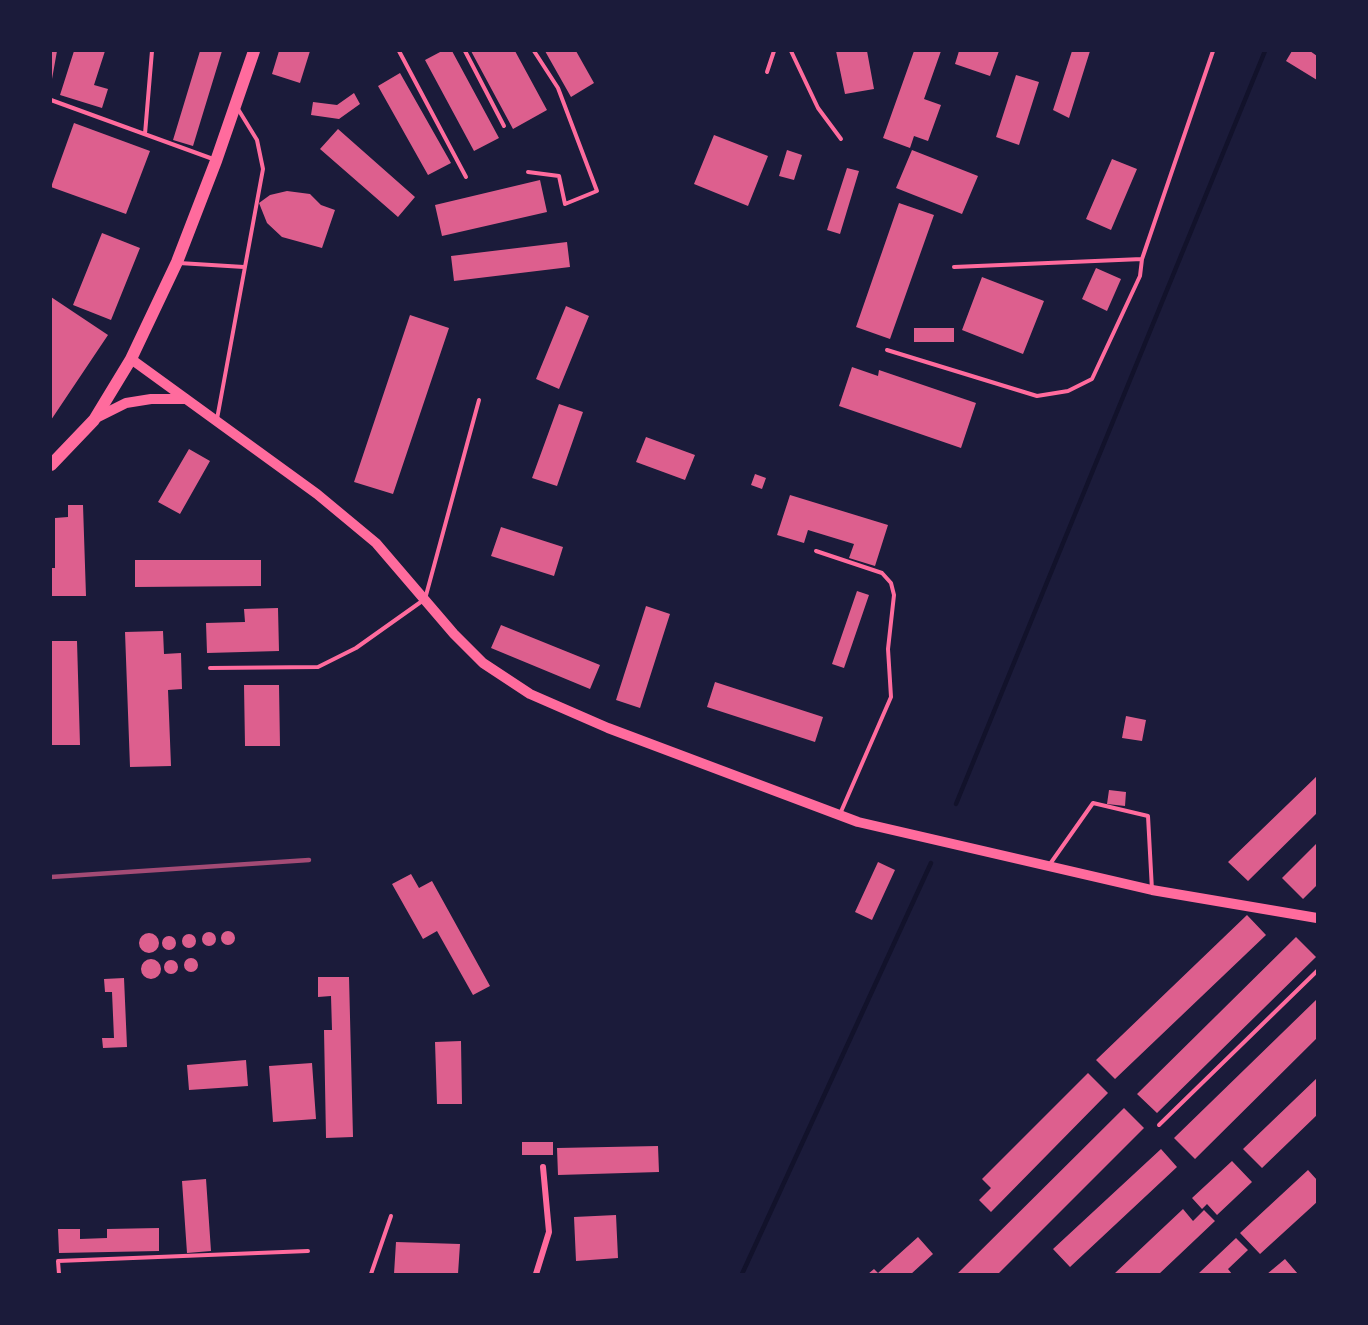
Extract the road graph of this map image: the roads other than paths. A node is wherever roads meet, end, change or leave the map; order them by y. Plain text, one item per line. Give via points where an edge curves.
1 (152, 51) edge
2 (254, 51) edge
3 (399, 51) edge
4 (465, 51) edge
5 (534, 51) edge
6 (774, 51) edge
7 (791, 51) edge
8 (1213, 51) edge
9 (767, 72) dead end
10 (51, 100) edge
11 (236, 106) junction
12 (504, 126) dead end
13 (145, 134) junction
14 (841, 139) dead end
15 (216, 160) junction
16 (528, 172) dead end
17 (466, 177) dead end
18 (1142, 259) junction
19 (177, 262) junction
20 (244, 267) junction
21 (954, 267) dead end
22 (887, 350) dead end
23 (131, 359) junction
24 (185, 399) junction
25 (479, 400) dead end
26 (94, 420) junction
27 (217, 422) junction
28 (51, 465) edge
29 (816, 551) dead end
30 (425, 599) junction
31 (210, 668) dead end
32 (839, 814) junction
33 (1048, 866) junction
34 (1152, 890) junction
35 (1317, 918) edge
36 (1317, 971) edge
37 (1159, 1125) dead end
38 (543, 1167) dead end
39 (391, 1216) dead end
40 (308, 1251) dead end
41 (59, 1274) edge
42 (371, 1274) edge
43 (536, 1274) edge

1 - 13 lane
2 - 11 main road
3 - 17 lane
4 - 12 lane
5 - 16 lane via 558,88 597,191 565,204 559,176
6 - 9 lane
7 - 14 lane via 818,108
8 - 18 lane
10 - 13 lane
11 - 15 main road
11 - 20 lane via 257,140 262,169
13 - 15 lane
15 - 19 main road
18 - 21 lane
18 - 22 lane via 1140,276 1092,379 1068,391 1037,396
19 - 20 lane
19 - 23 main road
20 - 27 lane
23 - 24 street
23 - 26 main road
24 - 26 street via 126,403
24 - 27 street
25 - 30 lane
26 - 28 main road
27 - 30 street via 317,494 376,543
29 - 32 lane via 882,573 891,583 894,595 888,648 891,697
30 - 31 lane via 356,648 318,668
30 - 32 street via 483,663 530,694 608,728
32 - 33 street via 858,822
33 - 34 street
33 - 34 lane via 1093,803 1115,808 1148,816
34 - 35 street
36 - 37 lane
38 - 43 street via 549,1232
39 - 42 lane
40 - 41 lane via 58,1261

